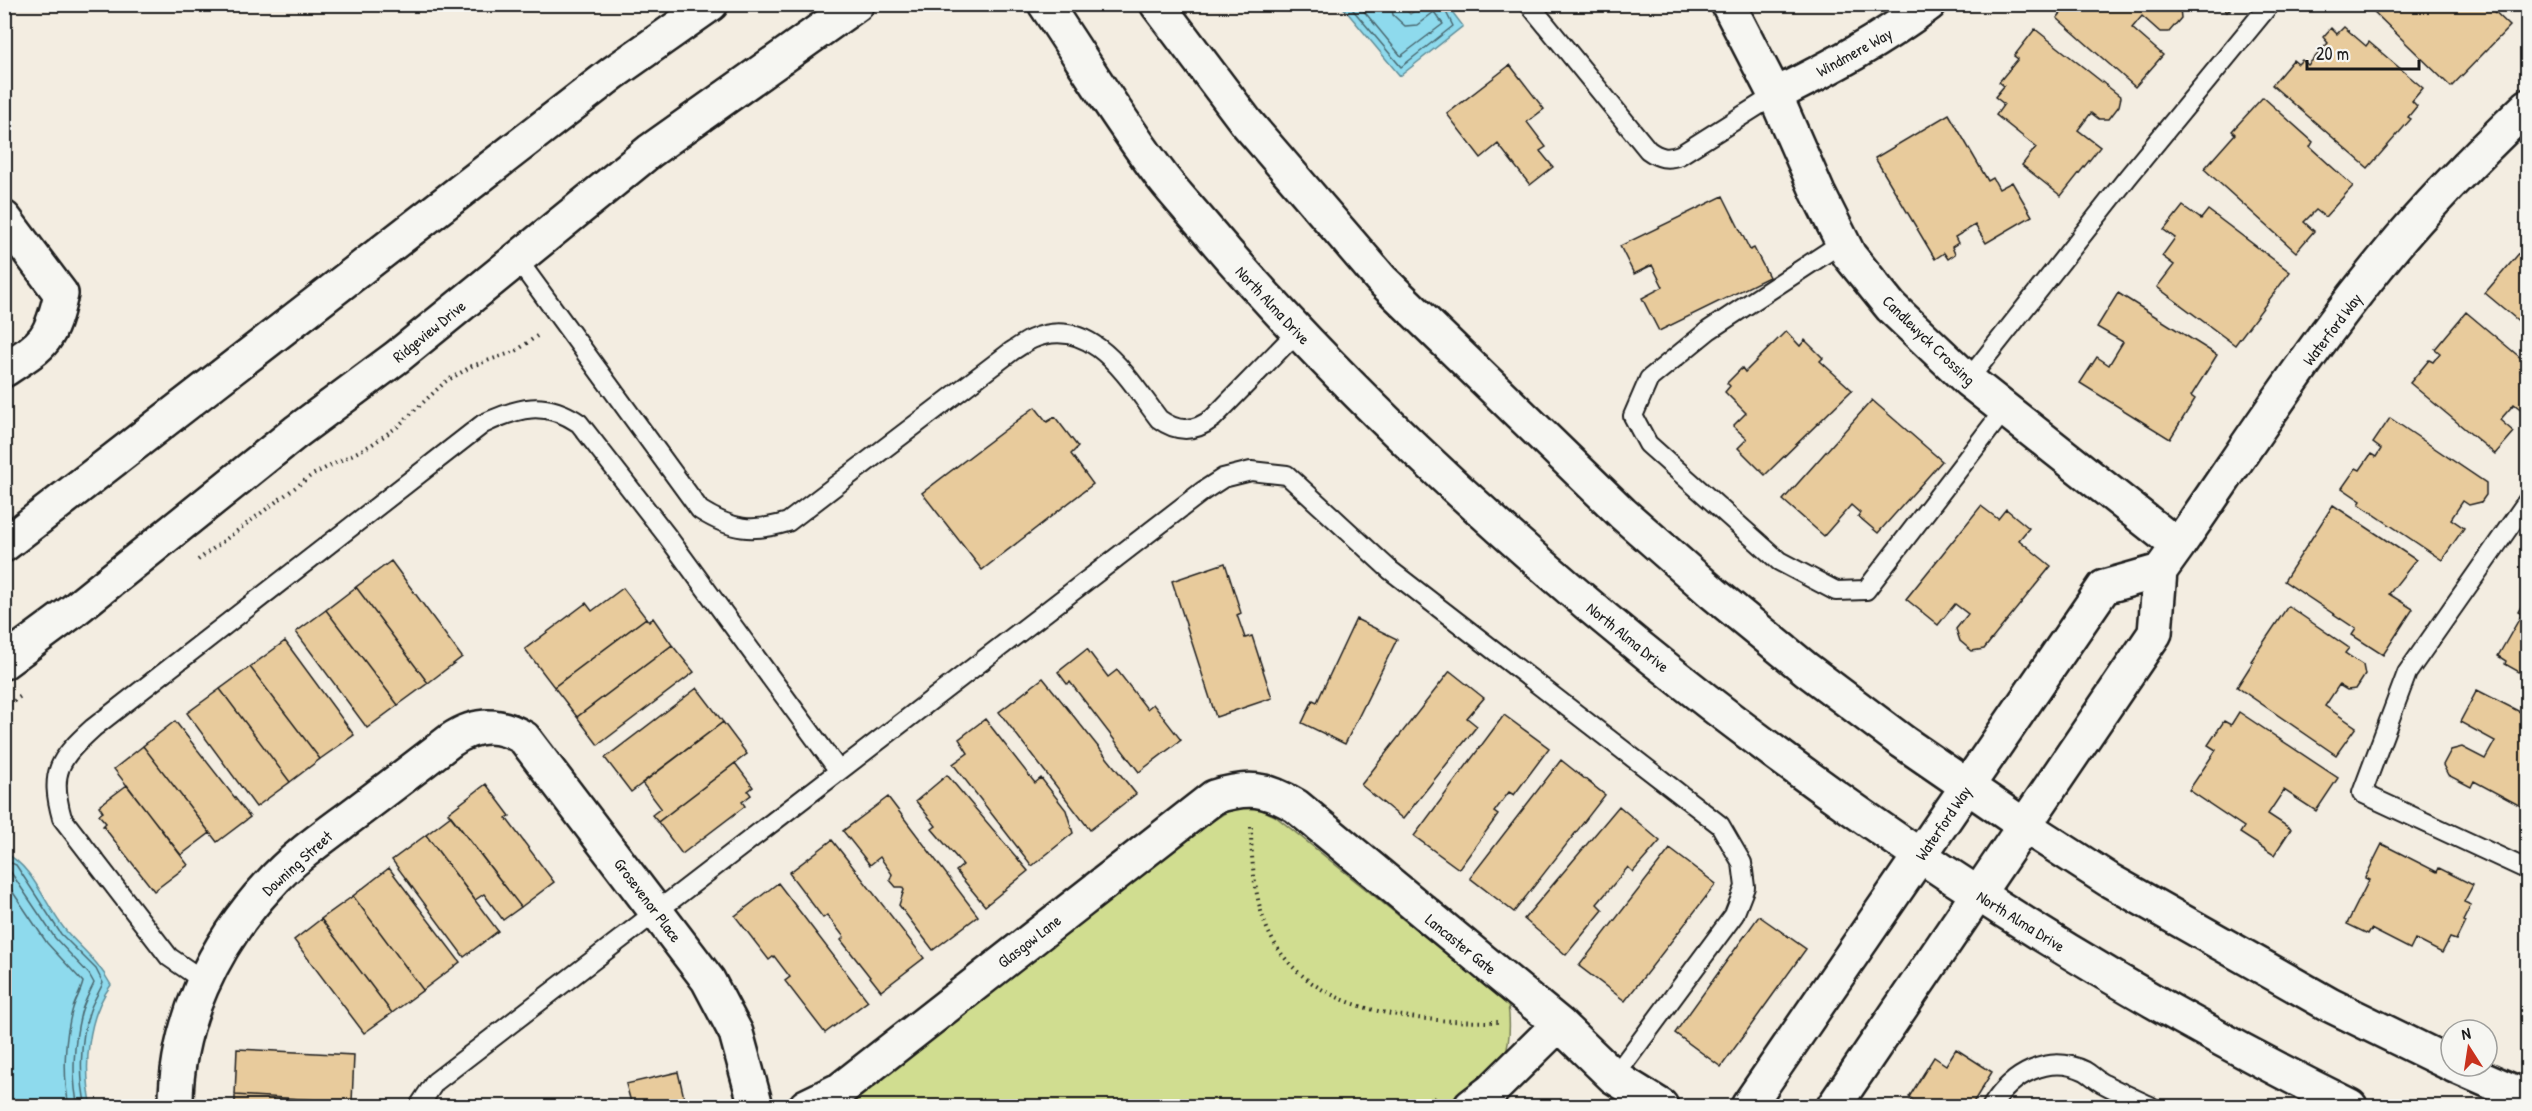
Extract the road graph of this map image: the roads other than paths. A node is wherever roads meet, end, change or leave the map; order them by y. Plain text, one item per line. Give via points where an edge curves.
1 (711, 4) edge
2 (858, 4) edge
3 (1045, 4) edge
4 (1157, 4) edge
5 (1529, 4) edge
6 (1728, 4) edge
7 (1929, 4) edge
8 (2270, 4) edge
9 (1776, 95) junction
10 (2528, 106) edge
11 (4, 218) edge
12 (1843, 242) junction
13 (517, 259) junction
14 (1298, 332) junction
15 (4, 370) edge
16 (1968, 380) junction
17 (2006, 410) junction
18 (2528, 500) edge
19 (4, 546) edge
20 (2169, 558) junction
21 (4, 662) edge
22 (495, 726) joint
23 (839, 771) junction
24 (1968, 787) junction
25 (1254, 804) joint
26 (2025, 826) junction
27 (1921, 855) junction
28 (2528, 870) edge
29 (1979, 894) junction
30 (657, 911) junction
31 (204, 981) junction
32 (1559, 1024) junction
33 (2439, 1058) edge
34 (1614, 1077) junction
35 (2483, 1078) edge
36 (2528, 1098) edge
37 (1458, 1099) edge
38 (176, 1107) edge
39 (419, 1107) edge
40 (756, 1107) edge
41 (806, 1107) edge
42 (1661, 1107) edge
43 (1748, 1107) edge
44 (1834, 1107) edge
45 (1992, 1107) edge
46 (2150, 1107) edge
47 (2350, 1107) edge

1 - 19 main road via 613,73
2 - 13 main road, Ridgeview Drive via 650,151
3 - 14 main road, North Alma Drive via 1162,177
4 - 24 main road via 1246,122 1381,279 1534,430 1622,513 1806,669
5 - 9 lane via 1655,155 1680,155
6 - 9 main road, Candlewyck Crossing
7 - 9 main road, Windmere Way via 1873,43
8 - 16 lane
9 - 12 main road, Candlewyck Crossing
10 - 20 main road, Waterford Way via 2469,162 2387,255 2312,354
11 - 15 main road via 61,294 55,321 42,345
12 - 16 main road, Candlewyck Crossing via 1891,307
12 - 17 lane via 1709,330 1648,379 1633,416 1648,444 1779,561 1836,591 1866,590
13 - 14 lane via 700,510 720,523 742,529 788,522 1033,338 1056,334 1080,337 1102,348 1159,419 1180,430 1204,426
13 - 21 main road, Ridgeview Drive
14 - 27 main road, North Alma Drive via 1459,492 1560,582 1745,730
16 - 17 main road, Candlewyck Crossing
17 - 20 main road, Candlewyck Crossing
18 - 28 lane via 2407,673 2362,793
20 - 24 main road, Waterford Way via 2104,587
20 - 26 main road via 2155,633
22 - 30 main road, Grosevenor Place via 524,738
22 - 31 main road, Downing Street via 464,731 308,849 270,883 240,918
23 - 30 lane
23 - 31 lane via 579,423 560,411 533,408 506,413 483,424 66,753 55,793 62,818 169,957
23 - 34 lane via 1223,478 1251,471 1287,475 1390,570 1720,825 1742,863 1745,887 1734,915
24 - 26 main road
24 - 27 main road, Waterford Way
25 - 32 main road, Lancaster Gate via 1278,795 1296,806
25 - 41 main road, Glasgow Lane via 1235,790 1214,797 841,1089
26 - 29 main road
26 - 33 main road via 2109,879 2330,1005
27 - 29 main road, North Alma Drive
27 - 43 main road, Waterford Way
29 - 44 main road
29 - 47 main road, North Alma Drive via 2175,1013
30 - 39 lane via 435,1082
30 - 40 main road, Grosevenor Place via 708,980 736,1033
31 - 38 main road, Downing Street via 187,1028
32 - 34 main road, Lancaster Gate
32 - 37 main road via 1492,1090
34 - 42 main road, Lancaster Gate
35 - 36 main road
45 - 46 lane via 2011,1081 2028,1071 2046,1065 2066,1065 2085,1071

